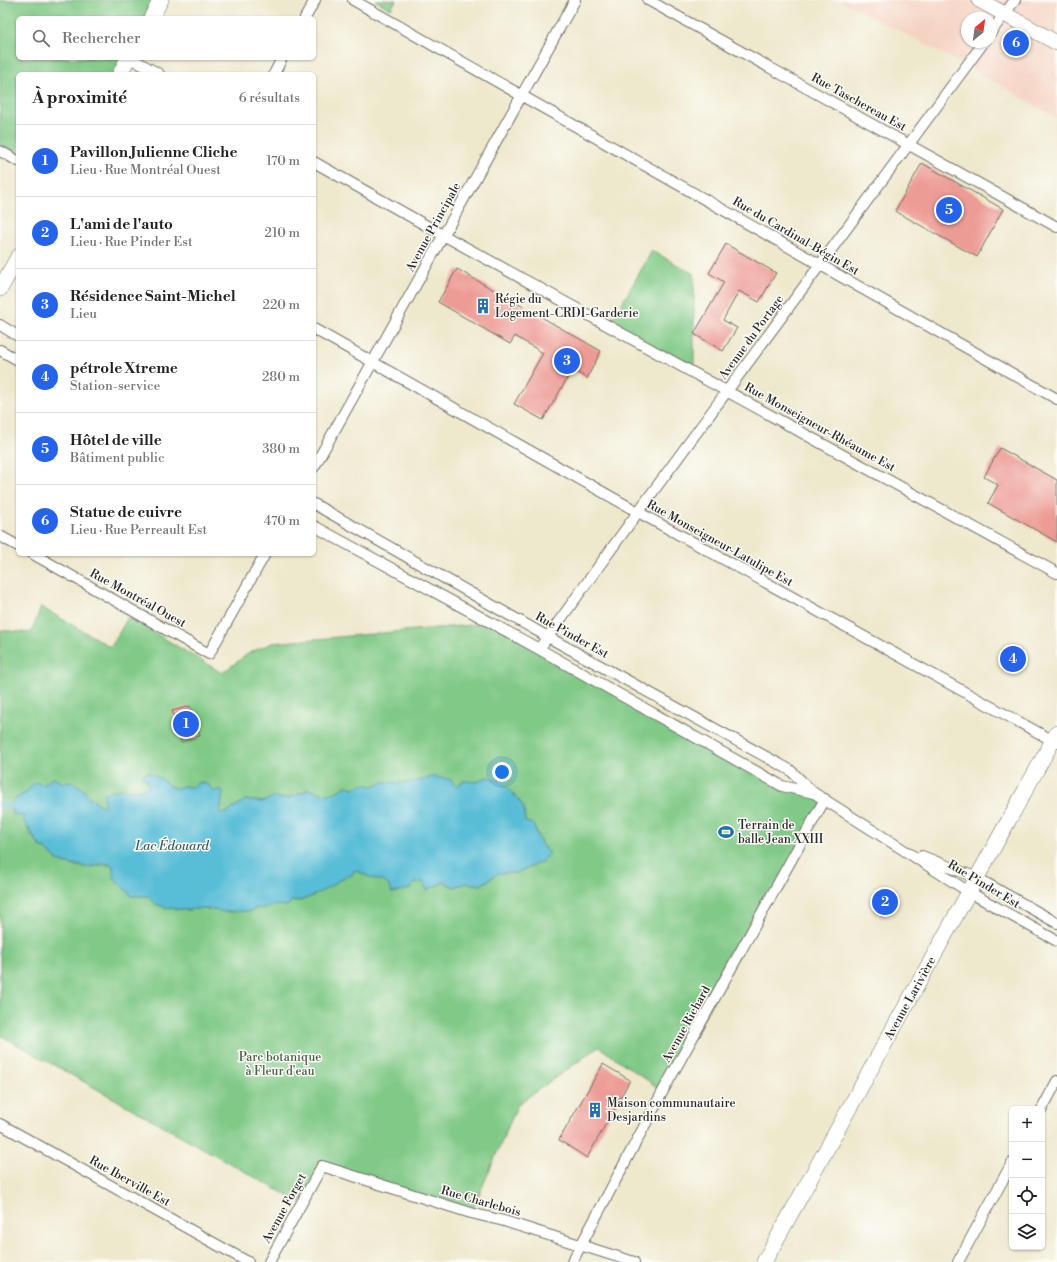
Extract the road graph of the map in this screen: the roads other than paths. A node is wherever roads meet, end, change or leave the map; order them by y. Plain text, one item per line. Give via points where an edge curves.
1 (161, 0) edge
2 (315, 0) edge
3 (353, 0) edge
4 (575, 0) edge
5 (648, 0) edge
6 (979, 0) edge
7 (1015, 0) edge
8 (1004, 14) junction
9 (152, 16) edge
10 (306, 16) edge
11 (997, 24) edge
12 (1057, 43) edge
13 (980, 48) edge
14 (128, 60) edge
15 (133, 60) edge
16 (281, 60) edge
17 (121, 72) edge
18 (154, 72) edge
19 (275, 72) edge
20 (521, 96) junction
21 (909, 145) junction
22 (0, 151) edge
23 (16, 160) edge
24 (316, 163) edge
25 (1057, 227) edge
26 (443, 235) junction
27 (16, 261) edge
28 (820, 265) junction
29 (0, 289) edge
30 (0, 325) edge
31 (316, 330) edge
32 (16, 335) edge
33 (0, 350) edge
34 (16, 359) edge
35 (372, 362) junction
36 (727, 392) junction
37 (1057, 399) edge
38 (316, 463) edge
39 (316, 505) edge
40 (638, 512) junction
41 (316, 527) edge
42 (0, 536) edge
43 (16, 545) edge
44 (37, 556) edge
45 (265, 556) edge
46 (1057, 573) edge
47 (548, 637) junction
48 (539, 649) junction
49 (1056, 739) edge
50 (814, 793) junction
51 (825, 799) junction
52 (899, 846) junction
53 (977, 878) junction
54 (969, 892) junction
55 (1057, 923) edge
56 (1057, 941) edge
57 (1057, 1080) edge
58 (1044, 1106) edge
59 (0, 1124) edge
60 (322, 1166) joint
61 (1009, 1168) edge
62 (582, 1245) junction
63 (248, 1262) edge
64 (269, 1262) edge
65 (572, 1262) edge
66 (634, 1262) edge
67 (764, 1262) edge
68 (958, 1262) edge

1 - 9 main road
2 - 10 street
3 - 20 street, Rue du Cardinal-Bégin Est
4 - 20 street, Avenue Principale
5 - 21 street, Rue Taschereau Est
6 - 8 main road
7 - 8 street
8 - 11 street
8 - 12 main road
13 - 21 street, Avenue du Portage
14 - 17 main road
15 - 18 street
16 - 19 street
20 - 26 street, Avenue Principale
20 - 28 street, Rue du Cardinal-Bégin Est
21 - 25 street, Rue Taschereau Est
21 - 28 street, Avenue du Portage
22 - 23 street
24 - 26 street, Rue Monseigneur-Rhéaume Est
26 - 35 street, Avenue Principale
26 - 36 street, Rue Monseigneur-Rhéaume Est
27 - 29 main road
28 - 36 street, Avenue du Portage
28 - 37 street, Rue du Cardinal-Bégin Est
30 - 32 street
31 - 35 street, Rue Monseigneur-Latulipe Est
33 - 34 street
35 - 38 street, Avenue Principale
35 - 40 street, Rue Monseigneur-Latulipe Est
36 - 40 street, Avenue du Portage
36 - 46 street, Rue Monseigneur-Rhéaume Est
39 - 47 street, Rue Pinder Est
40 - 47 street, Avenue du Portage
40 - 49 street, Rue Monseigneur-Latulipe Est
41 - 48 street, Rue Pinder Est
42 - 43 street
44 - 45 street, Rue Montréal Ouest via 210,654
47 - 48 street, Avenue du Portage
47 - 50 street, Rue Pinder Est via 790,770
48 - 50 street, Rue Pinder Est via 782,786
49 - 53 main road, Avenue Larivière
50 - 51 street, Rue Pinder Est
51 - 52 street, Rue Pinder Est
51 - 62 street, Avenue Richard via 663,1091
52 - 53 street, Rue Pinder Est
52 - 54 street, Rue Pinder Est
53 - 54 main road, Avenue Larivière
53 - 55 street, Rue Pinder Est
54 - 56 street, Rue Pinder Est
54 - 67 main road, Avenue Larivière
57 - 58 street
59 - 63 street, Rue Iberville Est
60 - 62 street, Rue Charlebois
60 - 64 street, Avenue Forget
61 - 68 street
62 - 65 street, Avenue Richard
62 - 66 street, Rue Charlebois

